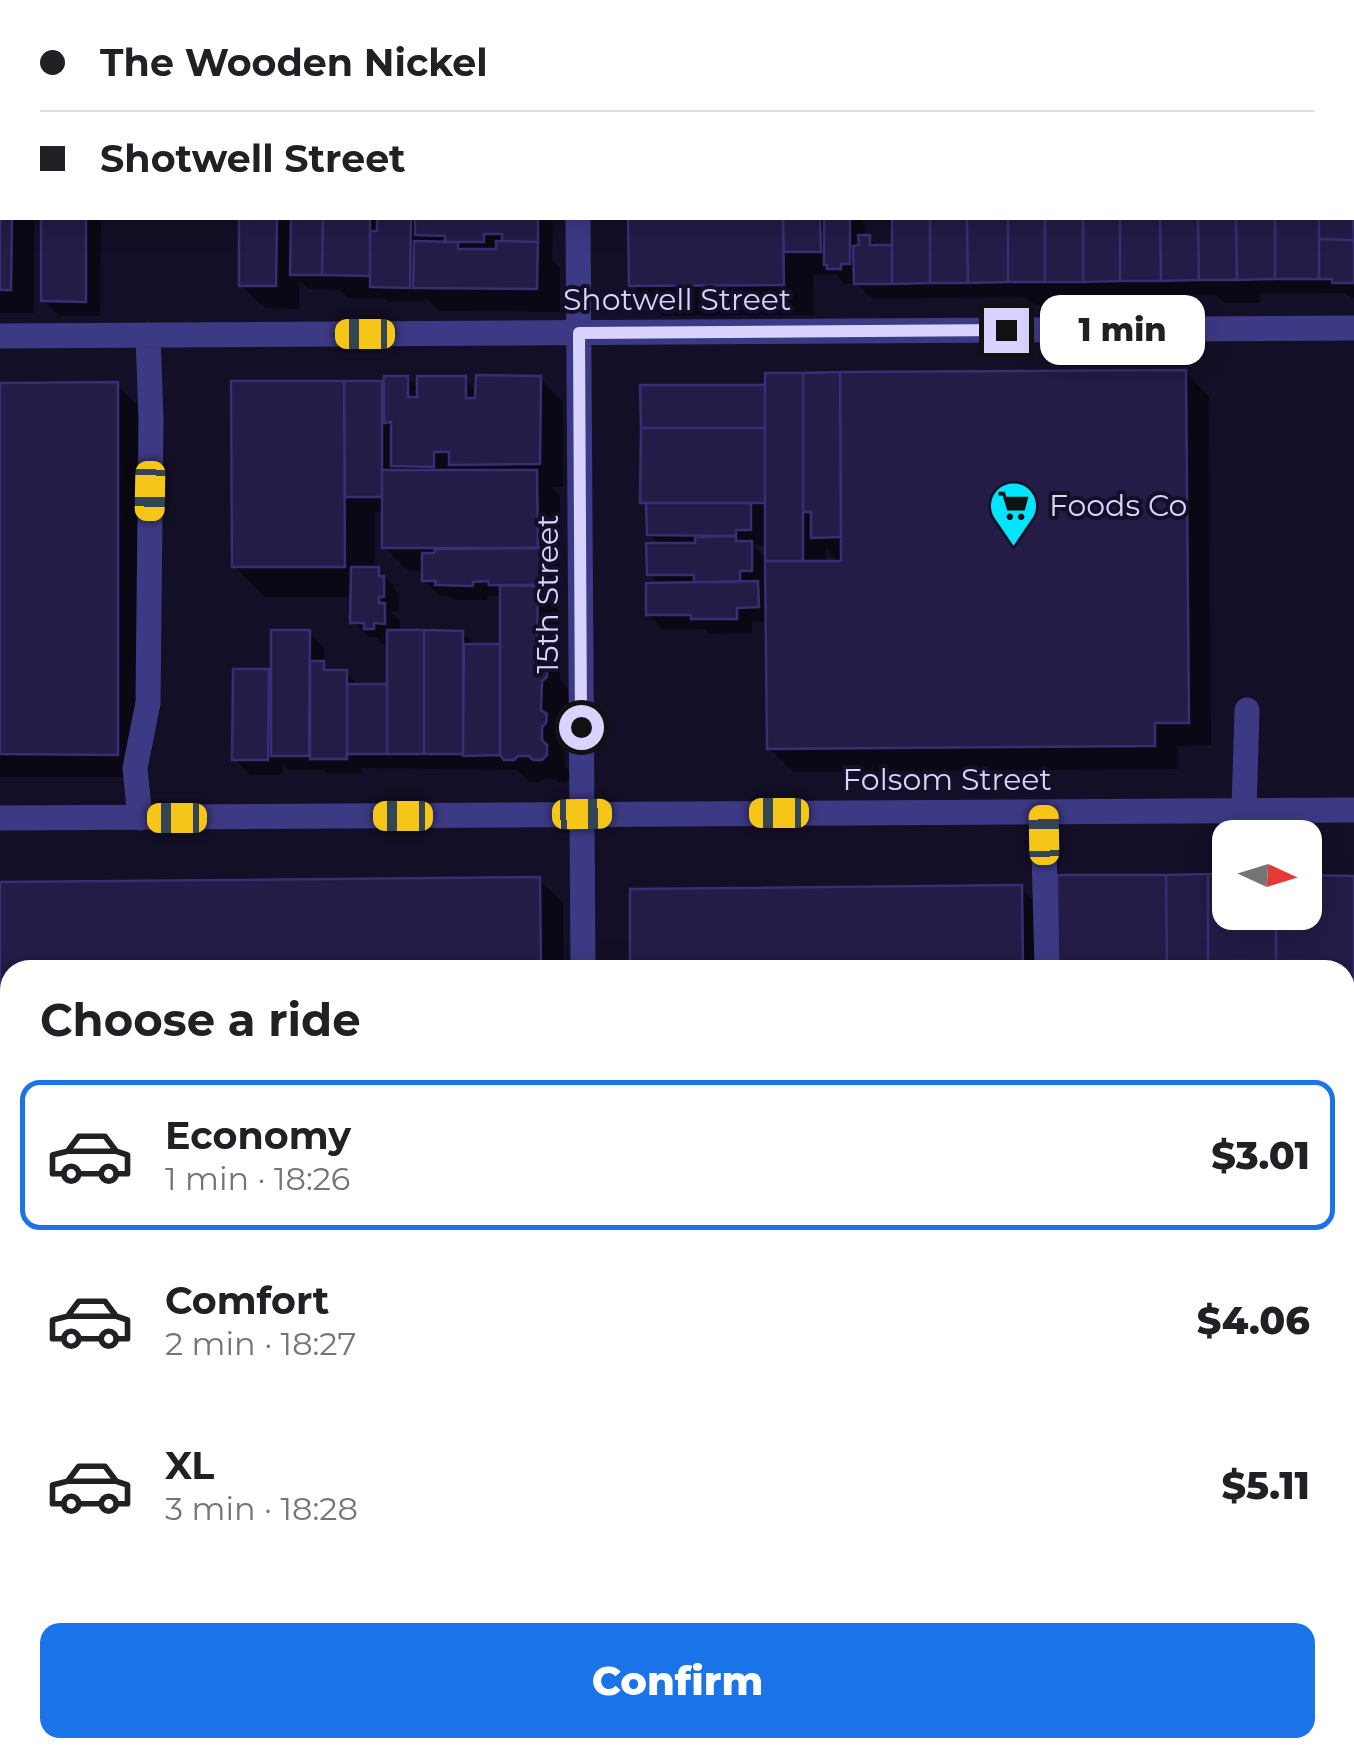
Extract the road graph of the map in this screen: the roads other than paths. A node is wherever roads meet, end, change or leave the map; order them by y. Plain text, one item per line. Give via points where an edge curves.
1 (578, 220) edge
2 (1354, 328) edge
3 (579, 333) junction
4 (148, 335) junction
5 (0, 336) edge
6 (1246, 710) dead end
7 (1244, 810) junction
8 (1354, 810) edge
9 (1043, 812) junction
10 (582, 814) junction
11 (0, 818) edge
12 (140, 818) junction
13 (582, 960) edge
14 (1047, 960) edge

1 - 3 street, 15th Street
2 - 3 street, Shotwell Street
3 - 4 street, Shotwell Street
3 - 10 street, 15th Street
4 - 5 street, Shotwell Street
4 - 12 street via 148,704 135,768
6 - 7 street
7 - 8 street, Folsom Street
7 - 9 street, Folsom Street
9 - 10 street, Folsom Street
9 - 14 street
10 - 12 street, Folsom Street
10 - 13 street, 15th Street
11 - 12 street, Folsom Street

